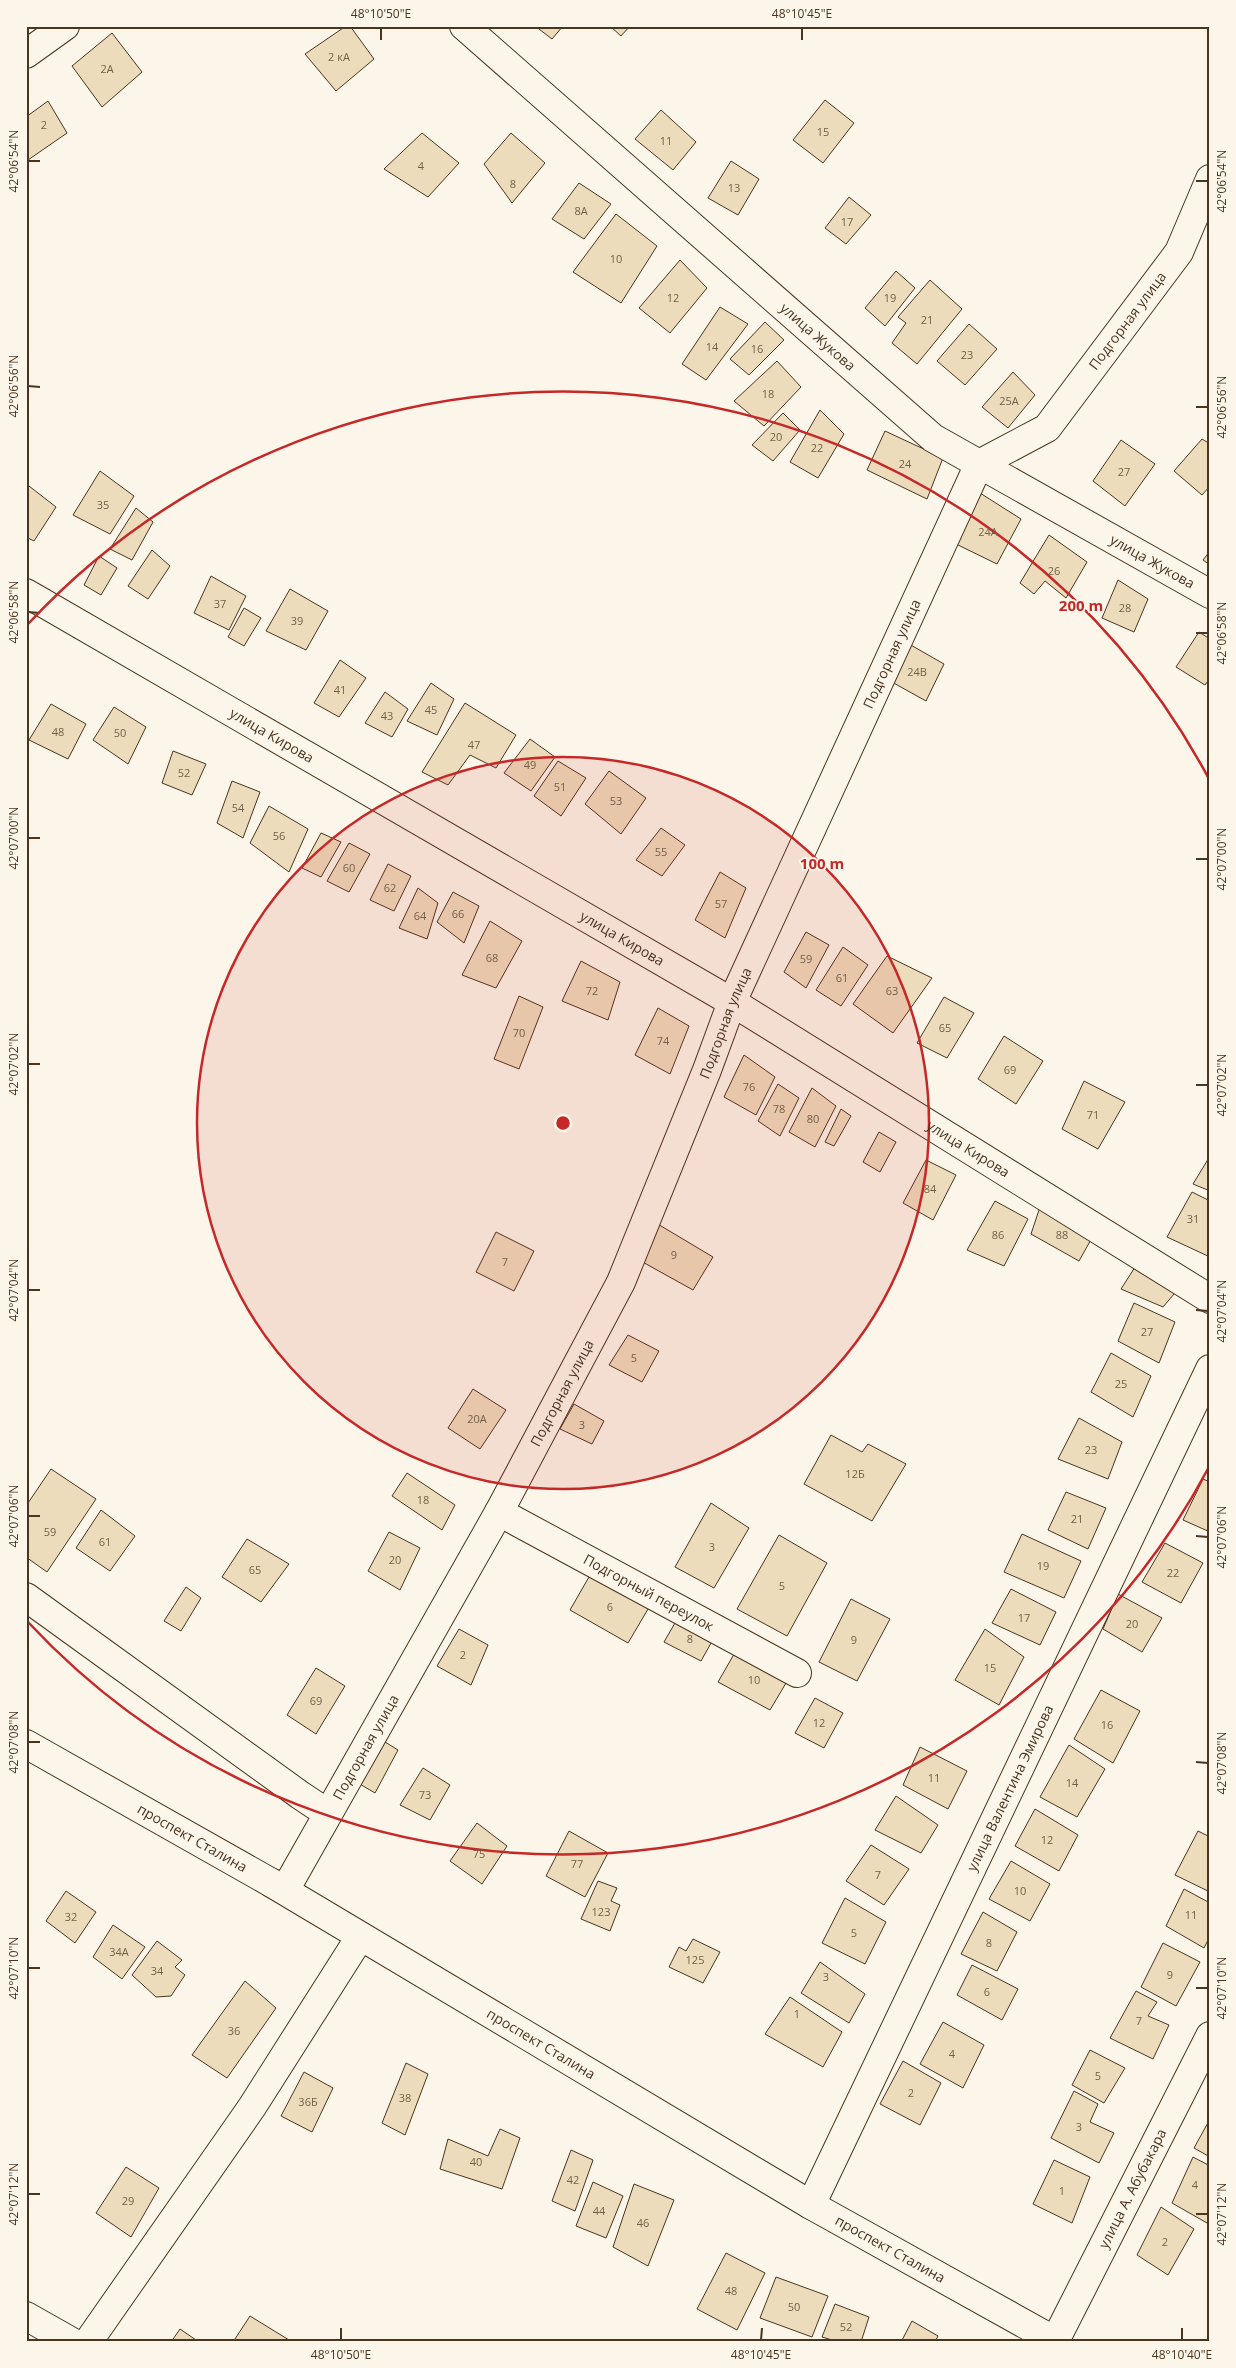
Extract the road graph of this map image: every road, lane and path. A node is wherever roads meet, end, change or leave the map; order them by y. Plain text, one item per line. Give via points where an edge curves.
1 (464, 26) edge
2 (55, 29) edge
3 (26, 54) edge
4 (1210, 179) edge
5 (979, 464) junction
6 (26, 593) edge
7 (1210, 594) edge
8 (732, 1002) junction
9 (1210, 1299) edge
10 (1210, 1370) edge
11 (499, 1512) junction
12 (26, 1597) edge
13 (797, 1673) dead end
14 (26, 1744) edge
15 (327, 1813) junction
16 (270, 1882) junction
17 (360, 1937) junction
18 (1210, 2036) edge
19 (812, 2205) junction
20 (26, 2316) edge
21 (1056, 2341) edge
22 (72, 2342) edge
23 (88, 2342) edge

1 - 5 street, улица Жукова via 933,438
2 - 3 street
4 - 5 street, Подгорная улица via 1179,252 1048,428
5 - 7 street, улица Жукова
5 - 8 street, Подгорная улица
6 - 8 street, улица Кирова
8 - 9 street, улица Кирова
8 - 11 street, Подгорная улица via 708,1070 621,1282
10 - 19 street, улица Валентина Эмирова
11 - 13 street, Подгорный переулок
11 - 15 street, Подгорная улица
12 - 15 street
14 - 16 street, проспект Сталина
15 - 16 street, Подгорная улица via 285,1890
16 - 17 street, проспект Сталина
17 - 19 street, проспект Сталина
17 - 23 street via 252,2107
18 - 21 street, улица А. Абубакара
19 - 21 street, проспект Сталина
20 - 22 street

